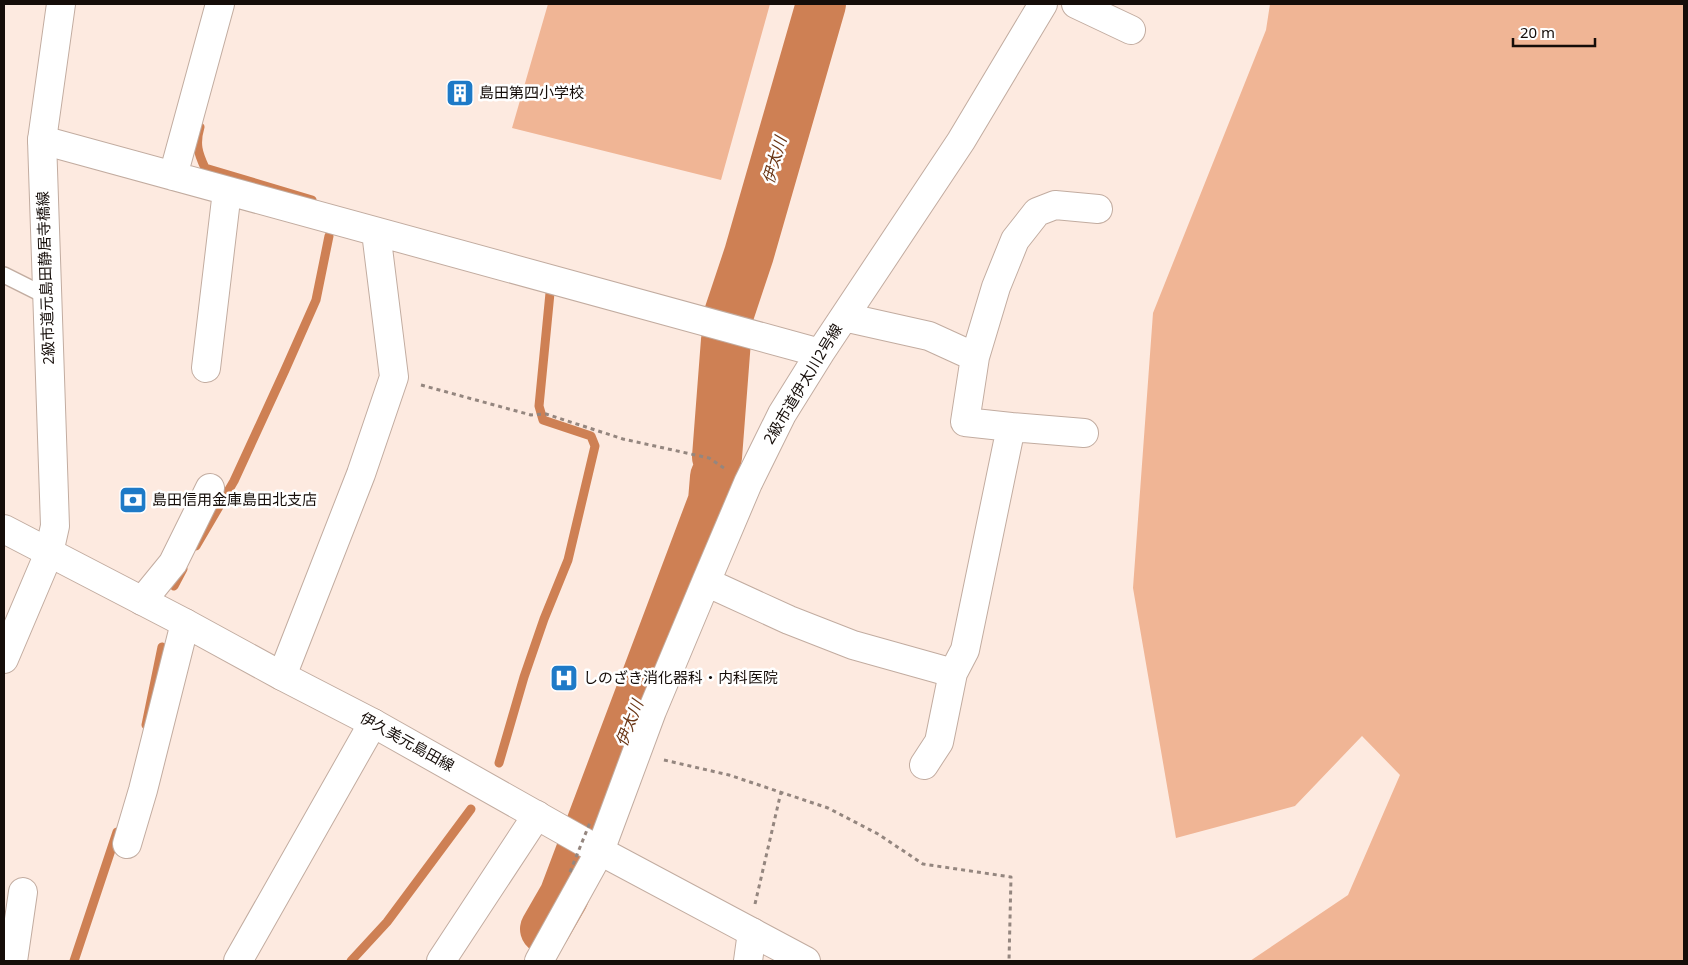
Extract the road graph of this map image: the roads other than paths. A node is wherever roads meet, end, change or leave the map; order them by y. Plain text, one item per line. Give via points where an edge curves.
1 (61, 4) edge
2 (220, 4) edge
3 (1043, 4) edge
4 (1076, 4) edge
5 (1131, 30) dead end
6 (42, 140) junction
7 (173, 176) junction
8 (227, 191) junction
9 (1098, 209) dead end
10 (376, 232) junction
11 (4, 275) edge
12 (46, 296) junction
13 (844, 317) junction
14 (820, 353) junction
15 (975, 357) junction
16 (206, 368) dead end
17 (1011, 427) junction
18 (1084, 433) dead end
19 (210, 488) dead end
20 (4, 529) edge
21 (49, 554) junction
22 (706, 582) junction
23 (142, 601) junction
24 (185, 623) junction
25 (4, 659) edge
26 (953, 673) junction
27 (282, 676) junction
28 (373, 723) junction
29 (924, 765) dead end
30 (537, 815) junction
31 (589, 838) junction
32 (127, 844) dead end
33 (23, 892) dead end
34 (752, 932) junction
35 (13, 961) edge
36 (238, 961) edge
37 (441, 961) edge
38 (539, 961) edge
39 (748, 961) edge
40 (806, 961) edge

1 - 6 street, 2級市道元島田静居寺橋線
2 - 7 street
3 - 13 street, 2級市道伊太川2号線 via 961,141
4 - 5 street
6 - 7 street
6 - 12 street, 2級市道元島田静居寺橋線
7 - 8 street
8 - 10 street
8 - 16 street
9 - 15 street via 1054,205 1037,212 1015,240 996,287
10 - 14 street
10 - 27 street via 394,378 361,474
11 - 12 lane
12 - 21 street, 2級市道元島田静居寺橋線 via 55,526
13 - 14 street, 2級市道伊太川2号線
13 - 15 street via 929,336
14 - 22 street, 2級市道伊太川2号線 via 782,414 748,483
15 - 17 street via 965,422
17 - 18 street
17 - 26 street via 965,650
19 - 23 street via 173,563
20 - 21 street, 伊久美元島田線
21 - 23 street, 伊久美元島田線
21 - 25 street, 2級市道元島田静居寺橋線
22 - 26 street via 853,645
22 - 31 street, 2級市道伊太川2号線 via 637,753
23 - 24 street, 伊久美元島田線
24 - 27 street, 伊久美元島田線
24 - 32 street
26 - 29 street via 939,742
27 - 28 street, 伊久美元島田線
28 - 30 street, 伊久美元島田線
28 - 36 street
30 - 31 street, 伊久美元島田線
30 - 37 street
31 - 34 street, 伊久美元島田線
31 - 38 street, 2級市道伊太川2号線
33 - 35 street
34 - 39 street
34 - 40 street, 伊久美元島田線

